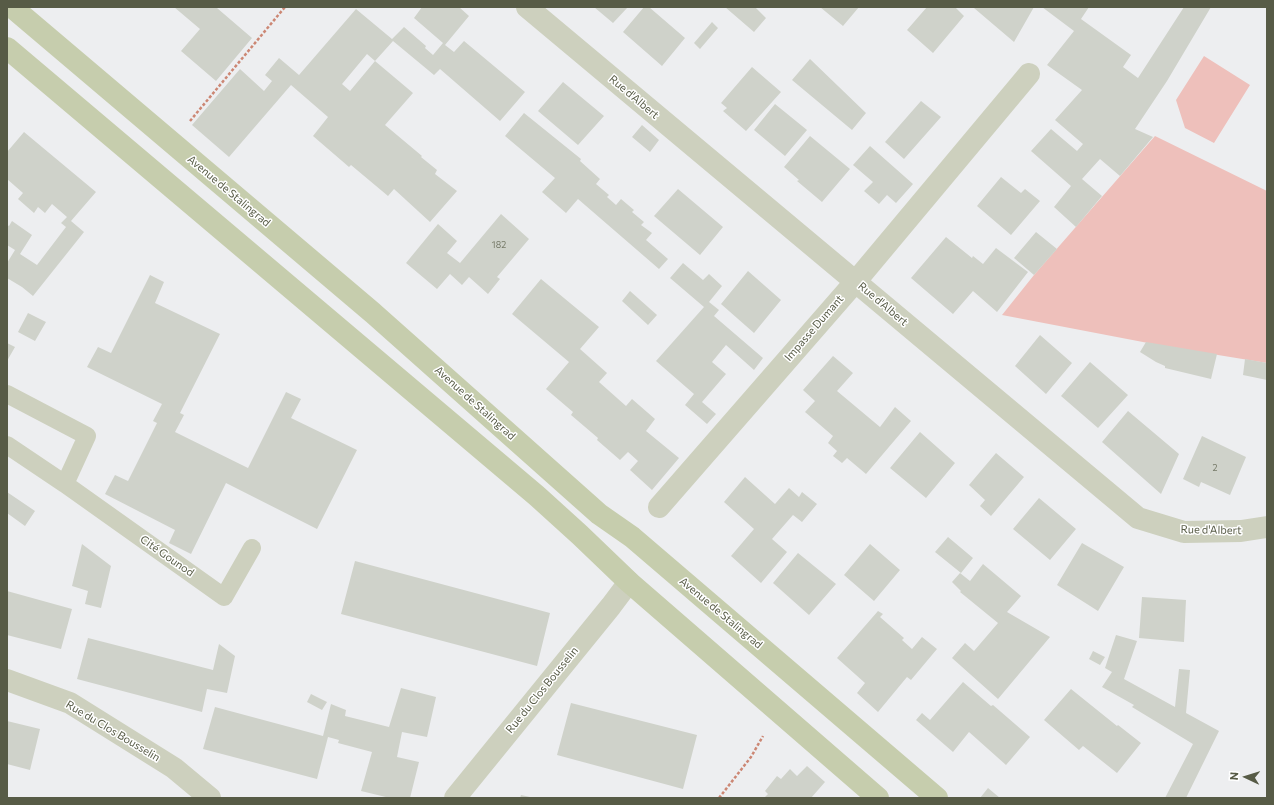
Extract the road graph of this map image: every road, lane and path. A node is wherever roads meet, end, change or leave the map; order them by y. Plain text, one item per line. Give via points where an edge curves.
1 (12, 7) edge
2 (285, 7) edge
3 (527, 7) edge
4 (7, 48) edge
5 (1029, 74) dead end
6 (172, 142) junction
7 (856, 281) junction
8 (7, 394) edge
9 (7, 445) edge
10 (65, 484) junction
11 (659, 506) dead end
12 (1267, 527) edge
13 (252, 548) dead end
14 (629, 582) junction
15 (7, 680) edge
16 (778, 712) junction
17 (210, 798) edge
18 (455, 798) edge
19 (718, 798) edge
20 (878, 798) edge
21 (937, 798) edge

1 - 6 main road, Avenue de Stalingrad
2 - 6 path
3 - 7 street, Rue d'Albert
4 - 14 main road via 537,496
5 - 7 street, Impasse Dumant
6 - 21 main road, Avenue de Stalingrad via 373,313 599,514 638,542
7 - 11 street, Impasse Dumant
7 - 12 street, Rue d'Albert via 1138,518 1184,532 1242,531
8 - 10 lane via 87,436
9 - 10 lane, Cité Gounod
10 - 13 lane, Cité Gounod via 224,597
14 - 16 main road
14 - 18 street, Rue du Clos Bousselin
15 - 17 street, Rue du Clos Bousselin via 70,703 174,768
16 - 19 path via 751,757
16 - 20 main road

